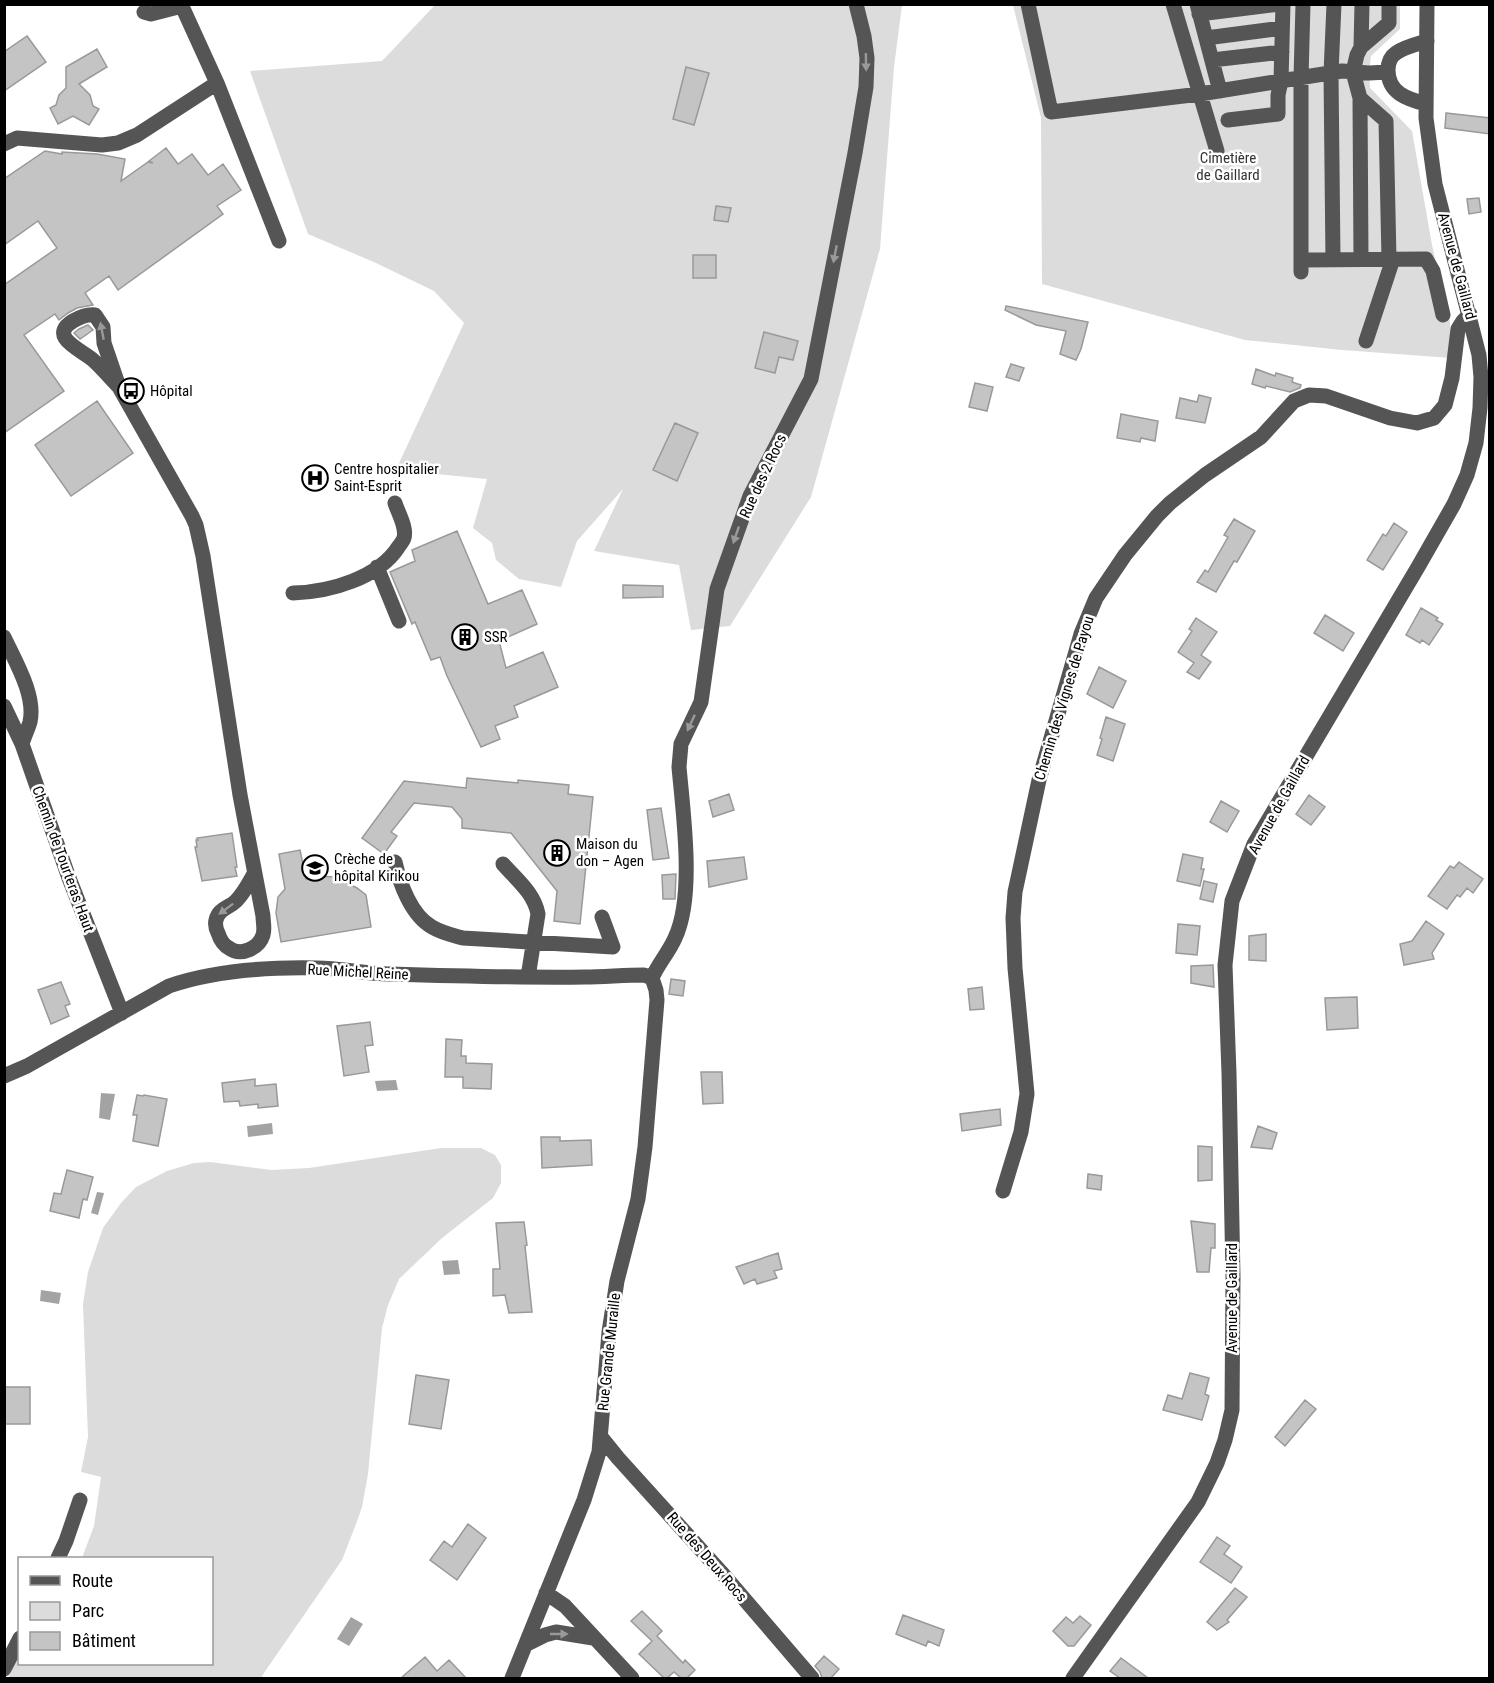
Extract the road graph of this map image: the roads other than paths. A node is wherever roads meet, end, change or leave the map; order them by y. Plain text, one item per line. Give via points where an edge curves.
1 (856, 4) edge
2 (1034, 4) edge
3 (1173, 4) edge
4 (1281, 4) edge
5 (1303, 4) edge
6 (1334, 4) edge
7 (1362, 4) edge
8 (1389, 4) edge
9 (1427, 4) edge
10 (181, 5) edge
11 (1028, 5) edge
12 (1198, 9) edge
13 (144, 12) dead end
14 (1282, 28) junction
15 (1206, 38) junction
16 (1427, 41) junction
17 (1361, 47) junction
18 (1282, 52) junction
19 (1212, 60) junction
20 (1353, 72) junction
21 (1388, 72) junction
22 (1331, 73) junction
23 (1301, 78) junction
24 (1281, 81) junction
25 (217, 83) junction
26 (1220, 91) junction
27 (1200, 94) junction
28 (1360, 98) junction
29 (1426, 104) junction
30 (1228, 120) dead end
31 (4, 144) edge
32 (1217, 151) dead end
33 (279, 241) dead end
34 (1333, 259) junction
35 (1361, 259) junction
36 (1391, 259) junction
37 (1470, 314) junction
38 (1443, 315) dead end
39 (1366, 341) dead end
40 (119, 387) junction
41 (395, 503) dead end
42 (377, 567) junction
43 (293, 594) dead end
44 (399, 621) dead end
45 (4, 637) edge
46 (4, 706) edge
47 (22, 744) junction
48 (395, 862) dead end
49 (503, 864) dead end
50 (254, 874) junction
51 (602, 917) dead end
52 (534, 941) junction
53 (259, 942) junction
54 (226, 947) junction
55 (264, 970) junction
56 (218, 975) junction
57 (528, 977) junction
58 (652, 978) junction
59 (122, 1012) junction
60 (80, 1038) junction
61 (4, 1065) edge
62 (4, 1076) edge
63 (1004, 1191) dead end
64 (601, 1437) junction
65 (80, 1500) dead end
66 (58, 1557) edge
67 (546, 1593) junction
68 (593, 1638) junction
69 (18, 1642) edge
70 (527, 1644) junction
71 (4, 1669) edge
72 (512, 1678) edge
73 (632, 1678) edge
74 (812, 1678) edge
75 (1073, 1678) edge

1 -> 58 street, Rue des 2 Rocs via 867,58 866,87 811,379 750,496 717,589 701,702 680,751 686,860 684,907 676,937
2 - 11 street
3 - 27 street
4 - 12 street
4 - 14 street
5 - 23 street
6 - 22 street
7 - 17 street
8 - 17 street via 1389,23
9 - 16 street, Avenue de Gaillard
10 - 13 street via 151,15
10 - 25 street
11 - 27 street via 1051,112
12 - 15 street
14 - 15 street
14 - 18 street
15 - 19 street
16 - 21 street via 1396,53
16 - 29 street, Avenue de Gaillard
17 - 20 street
18 - 19 street
18 - 24 street
19 - 26 street
20 - 21 street
20 - 22 street
20 - 28 street
21 - 29 street via 1391,86 1399,94
22 - 23 street
22 - 34 street
23 - 24 street
23 - 34 street via 1301,266
24 - 26 street
24 - 30 street via 1278,114
25 - 31 street via 137,135 118,142 102,145 17,138
25 - 33 street
26 - 27 street
27 - 32 street
28 - 35 street
28 - 36 street via 1386,120
29 - 37 street, Avenue de Gaillard via 1435,184
34 - 35 street
35 - 36 street
36 - 38 street via 1426,259 1433,271
36 - 39 street
37 - 63 street, Chemin des Vignes de Payou via 1458,329 1445,405 1434,418 1417,423 1390,418 1326,396 1309,395 1294,401 1261,437 1163,509 1096,598 1081,634 1039,780 1015,892 1015,968 1027,1094
37 - 75 street, Avenue de Gaillard via 1481,377 1476,443 1467,475 1418,567 1254,844 1232,901 1225,965 1233,1277 1232,1410 1225,1440 1198,1502
40 -> 40 street via 100,320 89,314 68,325 64,332 69,343 94,360
40 - 50 street via 196,525
41 - 42 street via 405,528 404,538 395,553
42 - 43 street via 334,587
42 - 44 street
45 - 47 street via 31,705
46 - 47 street, Chemin de Tourteras Haut
47 - 59 street, Chemin de Tourteras Haut
48 - 52 street via 410,902 429,926 463,938
49 - 52 street via 537,906
50 - 53 street via 264,929
50 -> 54 street via 244,892 219,912 215,921
51 - 52 street via 613,947
52 - 57 street
53 - 54 street via 244,951
53 - 55 street
54 - 56 street
55 - 56 street, Rue Michel Reine
55 - 57 street, Rue Michel Reine via 318,968 377,974
56 - 59 street, Rue Michel Reine via 169,986
57 - 58 street, Rue Michel Reine
58 - 64 street, Rue Grande Muraille via 656,1008 645,1147 638,1199 617,1281 609,1332
59 - 60 street, Rue Michel Reine
60 - 61 street, Rue Michel Reine via 33,1058
60 - 62 street, Rue Michel Reine
64 - 67 street, Rue Grande Muraille via 584,1500
64 - 74 street, Rue des Deux Rocs
65 - 66 street
67 - 68 street via 565,1606
67 - 70 street, Rue Grande Muraille
70 -> 68 street via 556,1632
68 - 73 street
69 - 71 street
70 - 72 street, Rue Grande Muraille

